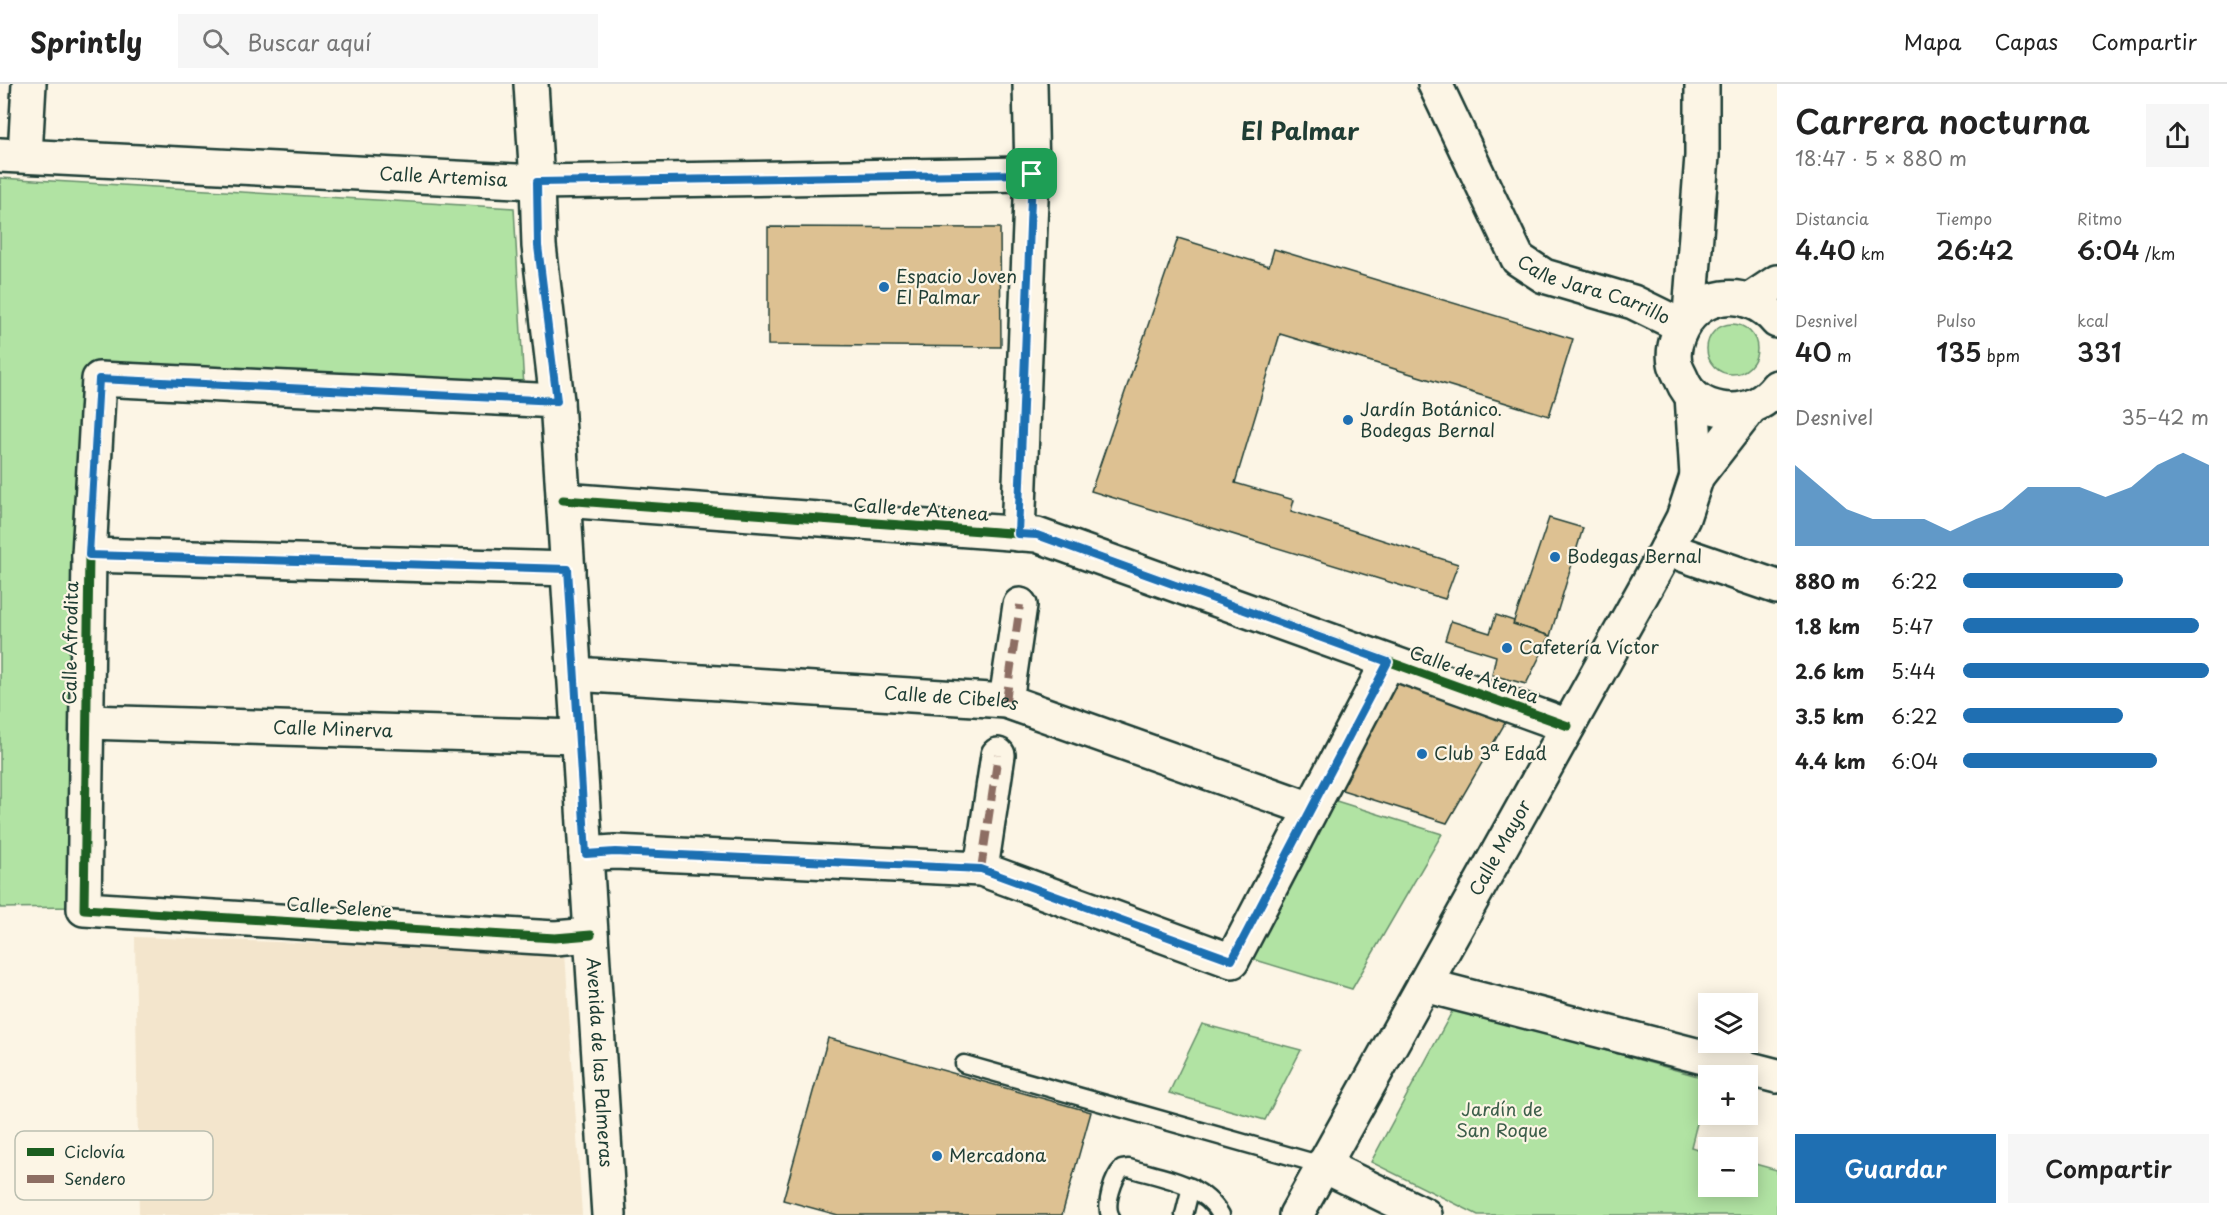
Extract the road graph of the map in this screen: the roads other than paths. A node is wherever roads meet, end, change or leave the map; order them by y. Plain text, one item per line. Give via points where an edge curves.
1 (29, 84) edge
2 (531, 84) edge
3 (1030, 84) edge
4 (1436, 84) edge
5 (1702, 84) edge
6 (13, 155) edge
7 (1032, 174) junction
8 (537, 182) junction
9 (1777, 282) edge
10 (1750, 300) junction
11 (1696, 313) junction
12 (1777, 321) edge
13 (1777, 387) edge
14 (1692, 395) junction
15 (557, 401) junction
16 (1750, 408) junction
17 (1697, 476) junction
18 (563, 500) junction
19 (1018, 534) junction
20 (1667, 549) junction
21 (89, 555) junction
22 (568, 569) junction
23 (1777, 587) edge
24 (1020, 605) dead end
25 (1388, 662) junction
26 (574, 674) junction
27 (1006, 701) junction
28 (87, 722) junction
29 (1568, 726) junction
30 (578, 737) junction
31 (998, 755) dead end
32 (1311, 810) junction
33 (586, 854) junction
34 (981, 869) junction
35 (84, 909) joint
36 (591, 935) junction
37 (1424, 985) junction
38 (964, 1064) dead end
39 (1777, 1076) edge
40 (1322, 1165) junction
41 (1191, 1187) junction
42 (609, 1215) edge
43 (1110, 1215) edge
44 (1184, 1215) edge
45 (1221, 1215) edge
46 (1296, 1215) edge
47 (1425, 1215) edge

1 - 6 street
2 - 8 street, Avenida de las Palmeras
3 - 7 street
4 - 11 street, Calle Jara Carrillo via 1518,259 1544,276 1633,302
5 - 11 street via 1702,156 1693,259
6 - 8 street, Calle Artemisa
7 - 8 street, Calle Artemisa
7 - 19 street
8 - 15 street, Avenida de las Palmeras via 538,246
9 - 10 street
10 - 11 street via 1732,297
10 - 12 street
11 - 14 street via 1675,344 1675,363
13 - 16 street, Calle Mayor
14 - 16 street via 1712,407 1730,411
14 - 17 street, Calle Mayor
15 - 18 street, Avenida de las Palmeras
15 - 21 street, Calle Afrodita via 99,379
16 - 17 street, Calle Mayor
17 - 20 street, Calle Mayor via 1683,518
18 - 19 street, Calle de Atenea
18 - 22 street, Avenida de las Palmeras
19 - 25 street, Calle de Atenea via 1037,535
20 - 23 street
20 - 29 street, Calle Mayor
21 - 22 street
21 - 28 street, Calle Afrodita
22 - 26 street, Avenida de las Palmeras
24 - 27 street
25 - 29 street, Calle de Atenea
25 - 32 street
26 - 27 street, Calle de Cibeles
26 - 30 street, Avenida de las Palmeras
27 - 32 street, Calle de Cibeles
28 - 30 street, Calle Minerva
28 - 35 street, Calle Afrodita
29 - 37 street, Calle Mayor
30 - 33 street, Avenida de las Palmeras
31 - 34 street
32 - 34 street via 1232,960
33 - 34 street via 627,852
33 - 36 street, Avenida de las Palmeras
35 - 36 street, Calle Selene via 555,938
36 - 42 street, Avenida de las Palmeras
37 - 39 street
37 - 40 street, Calle Mayor
38 - 40 lane
40 - 46 street, Calle Mayor
40 - 47 street
41 - 43 lane via 1122,1169 1107,1208
41 - 44 lane
41 - 45 lane via 1209,1199

